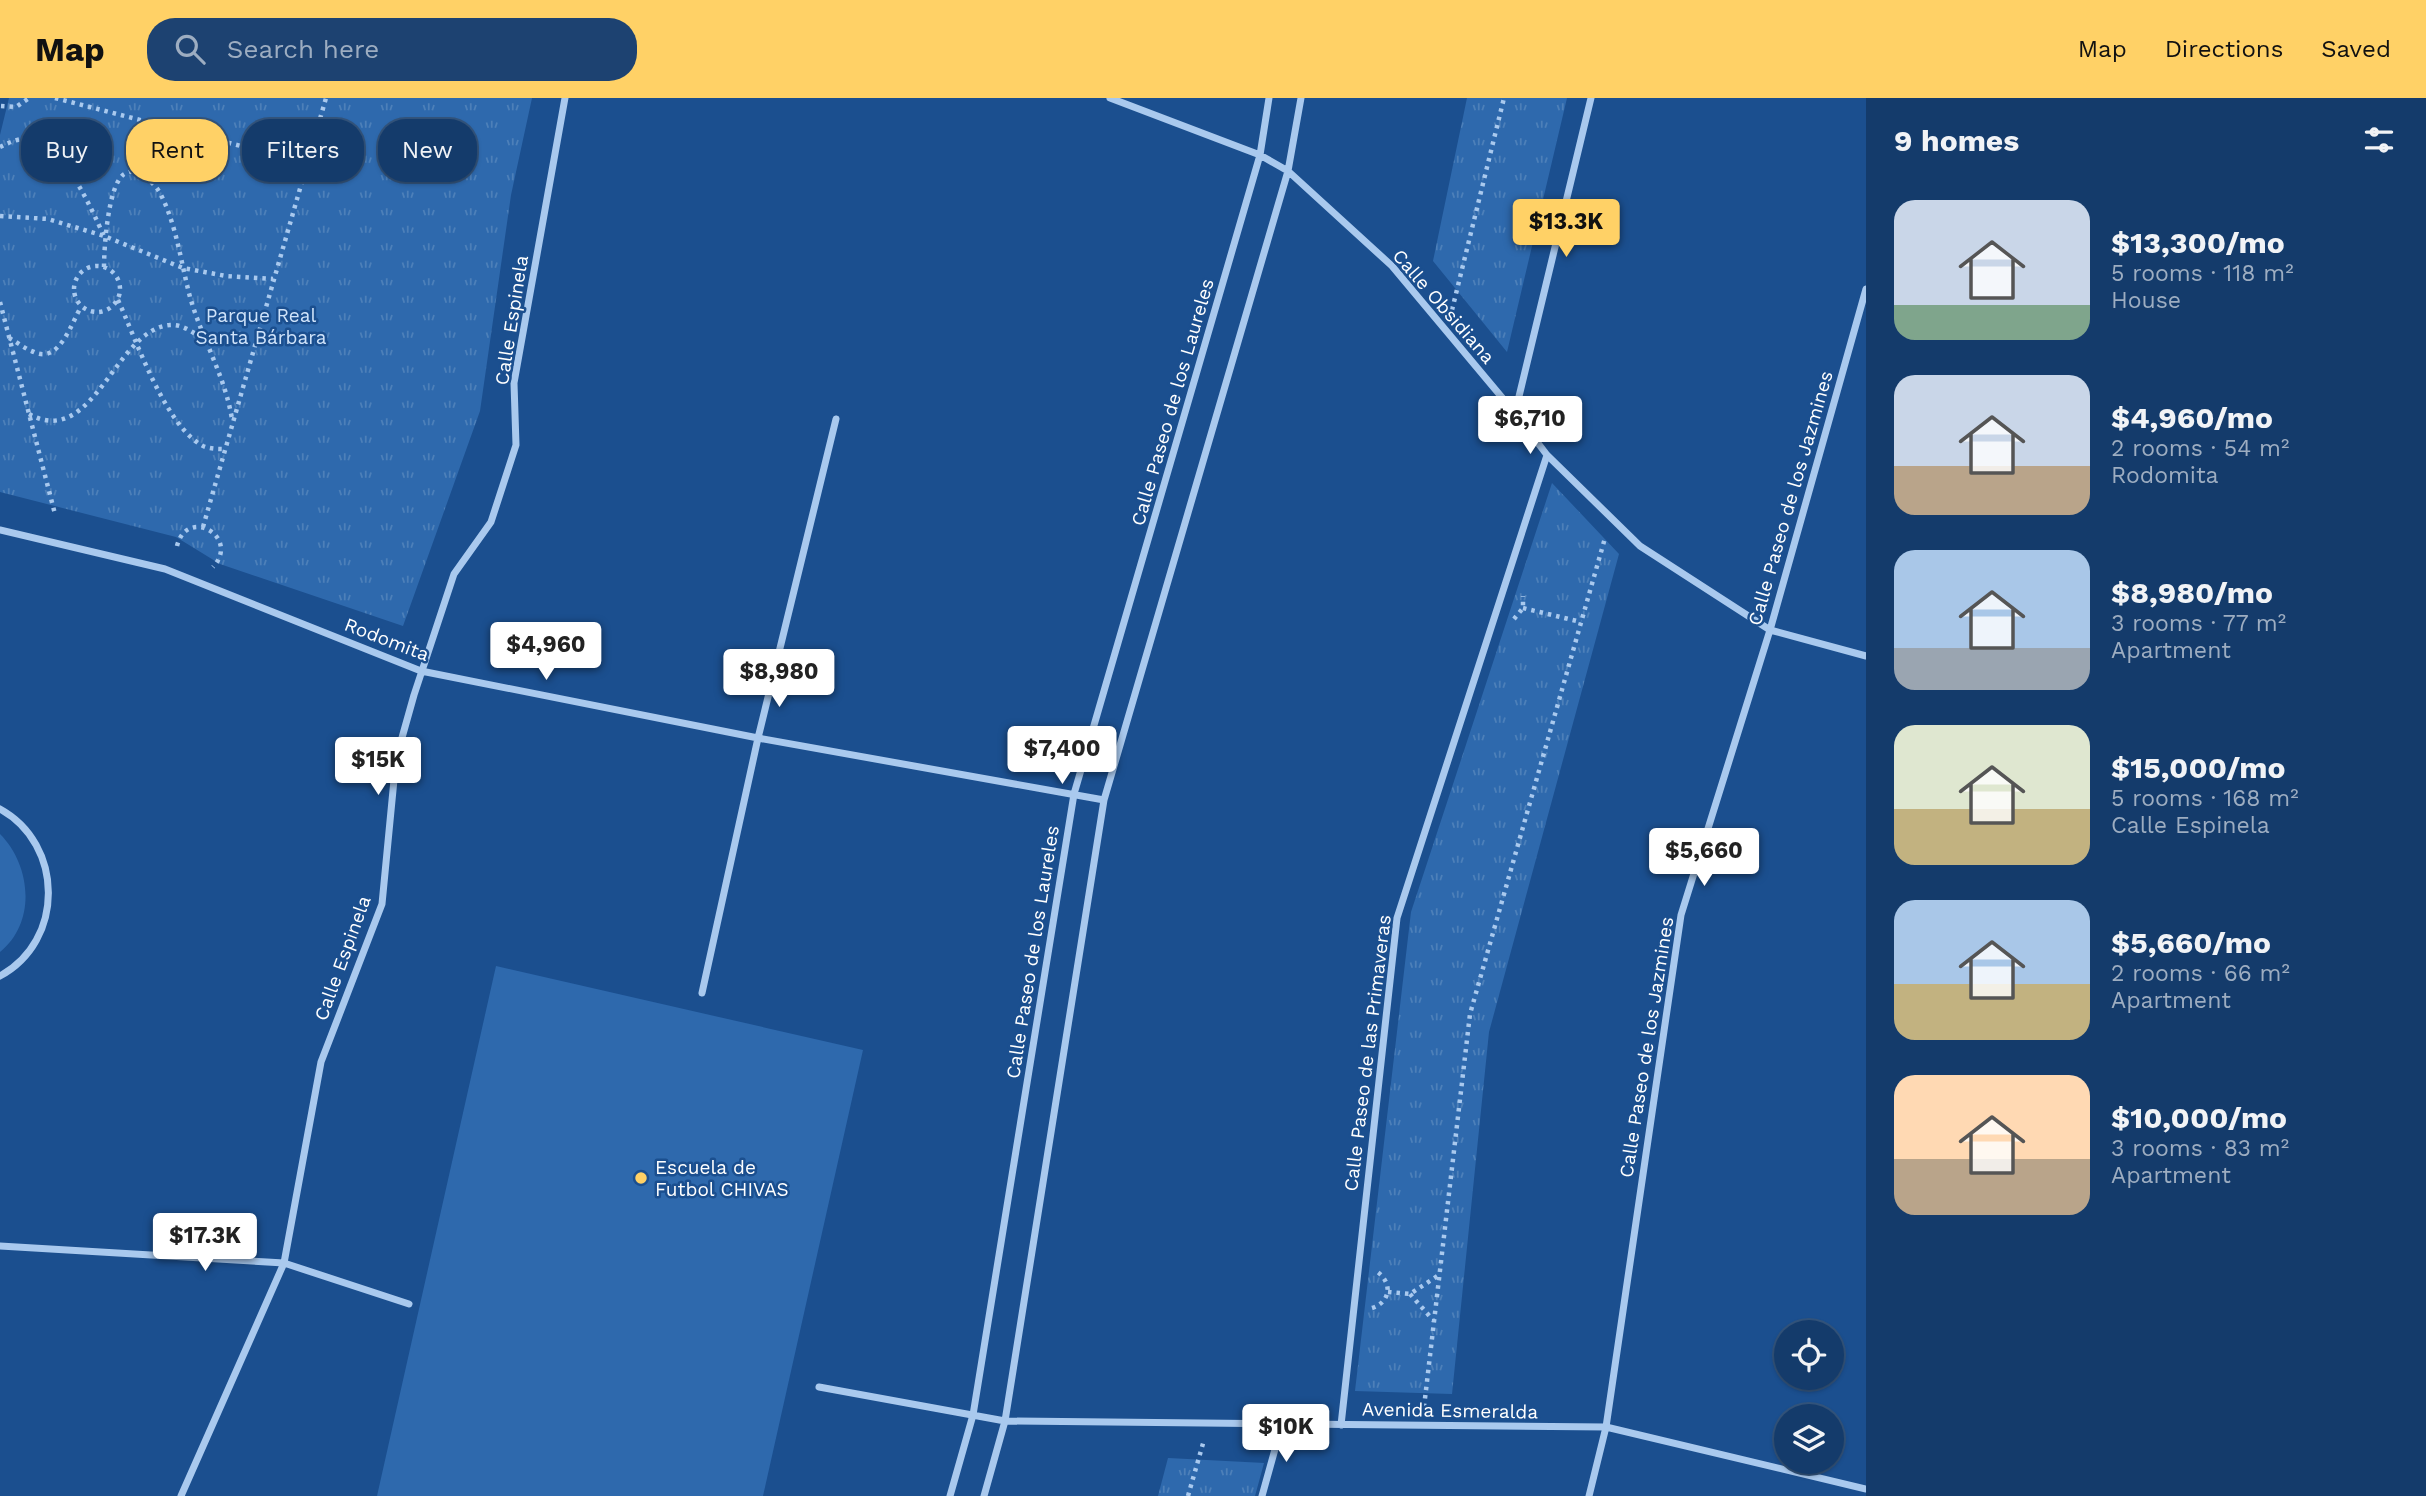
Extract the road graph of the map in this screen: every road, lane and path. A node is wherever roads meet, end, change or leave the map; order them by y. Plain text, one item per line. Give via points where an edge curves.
1 (29, 98) edge
2 (55, 98) edge
3 (326, 98) edge
4 (565, 98) edge
5 (1110, 98) edge
6 (1269, 98) edge
7 (1301, 98) edge
8 (1503, 98) edge
9 (1591, 98) edge
10 (1, 106) edge
11 (137, 119) edge
12 (320, 119) edge
13 (0, 147) edge
14 (1260, 155) junction
15 (1289, 171) junction
16 (126, 173) edge
17 (151, 182) edge
18 (301, 182) edge
19 (0, 216) edge
20 (104, 236) junction
21 (104, 267) junction
22 (183, 268) junction
23 (273, 279) junction
24 (1866, 289) edge
25 (118, 300) junction
26 (0, 302) edge
27 (81, 307) junction
28 (1446, 331) junction
29 (9, 338) junction
30 (206, 340) junction
31 (137, 342) junction
32 (1515, 413) junction
33 (29, 414) junction
34 (836, 419) dead end
35 (233, 423) junction
36 (225, 449) junction
37 (1547, 455) junction
38 (55, 514) dead end
39 (1611, 517) junction
40 (203, 527) junction
41 (0, 530) edge
42 (177, 546) dead end
43 (212, 567) dead end
44 (1523, 608) dead end
45 (1581, 622) junction
46 (1770, 630) junction
47 (1866, 656) edge
48 (421, 671) junction
49 (758, 738) junction
50 (1074, 794) junction
51 (1104, 800) junction
52 (0, 809) edge
53 (0, 976) edge
54 (702, 993) dead end
55 (0, 1246) edge
56 (284, 1263) junction
57 (1439, 1275) junction
58 (1388, 1292) dead end
59 (1410, 1294) junction
60 (409, 1304) dead end
61 (1434, 1320) junction
62 (819, 1387) dead end
63 (973, 1415) junction
64 (1005, 1421) junction
65 (1209, 1423) junction
66 (1282, 1424) junction
67 (1341, 1425) junction
68 (1422, 1425) junction
69 (1606, 1427) junction
70 (1866, 1489) edge
71 (181, 1496) edge
72 (950, 1496) edge
73 (985, 1496) edge
74 (1188, 1496) edge
75 (1262, 1496) edge
76 (1589, 1496) edge

1 - 10 path via 16,107
2 - 11 path
3 - 12 path
4 - 48 street, Calle Espinela via 514,383 516,445 491,522 454,575
5 - 14 street, Calle Obsidiana
6 - 14 street, Calle Paseo de los Laureles
7 - 15 street
8 - 28 path
9 - 32 street
13 - 20 path via 29,138 52,150 88,202
14 - 15 street, Calle Obsidiana
14 - 50 street, Calle Paseo de los Laureles
15 - 28 street, Calle Obsidiana via 1392,266
15 - 51 street
16 - 20 path via 116,183
17 - 22 path via 171,218
18 - 23 path
19 - 20 path via 48,219
20 - 21 path
20 - 22 path
21 - 25 path via 120,282
21 - 27 path via 88,267 77,277 74,293
22 - 23 path
22 - 30 path
23 - 35 path
24 - 46 street, Calle Paseo de los Jazmines
25 - 27 path via 103,312
25 - 31 path
26 - 29 path
27 - 29 path via 53,353 33,352
28 - 32 street, Calle Obsidiana
29 - 33 path
30 - 31 path via 184,327 169,325
30 - 35 path via 226,388
31 - 33 path via 78,412 50,422
31 - 36 path via 163,398 188,435 211,449
32 - 37 street, Calle Obsidiana
33 - 38 path
34 - 49 street
35 - 36 path
36 - 40 path
37 - 39 street, Calle Obsidiana
37 - 67 street, Calle Paseo de las Primaveras via 1396,918
39 - 45 path
39 - 46 street, Calle Obsidiana via 1640,546
40 - 42 path via 188,529
40 - 43 path via 219,541 220,555
41 - 48 street, Rodomita via 165,569
44 - 45 path
45 - 57 path via 1470,1014
46 - 47 street, Calle Obsidiana
46 - 69 street, Calle Paseo de los Jazmines via 1681,915
48 - 49 street, Rodomita
48 - 56 street, Calle Espinela via 396,760 382,904 321,1062
49 - 50 street, Rodomita
49 - 54 street
50 - 51 street, Rodomita
50 - 63 street, Calle Paseo de los Laureles
51 - 64 street
52 - 53 street via 33,839 46,867 49,898 43,928 27,955
55 - 56 street
56 - 60 street
56 - 71 street, Calle Espinela
57 - 59 path
57 - 61 path
58 - 59 path
59 - 61 path
61 - 68 path
62 - 63 street, Avenida Esmeralda
63 - 64 street, Avenida Esmeralda
63 - 72 street, Calle Paseo de los Laureles
64 - 65 street, Avenida Esmeralda
64 - 73 street
65 - 66 street, Avenida Esmeralda
65 - 74 path
66 - 67 street, Avenida Esmeralda
66 - 75 street
67 - 68 street, Avenida Esmeralda
68 - 69 street, Avenida Esmeralda
69 - 70 street, Avenida Esmeralda
69 - 76 street, Calle Paseo de los Jazmines

